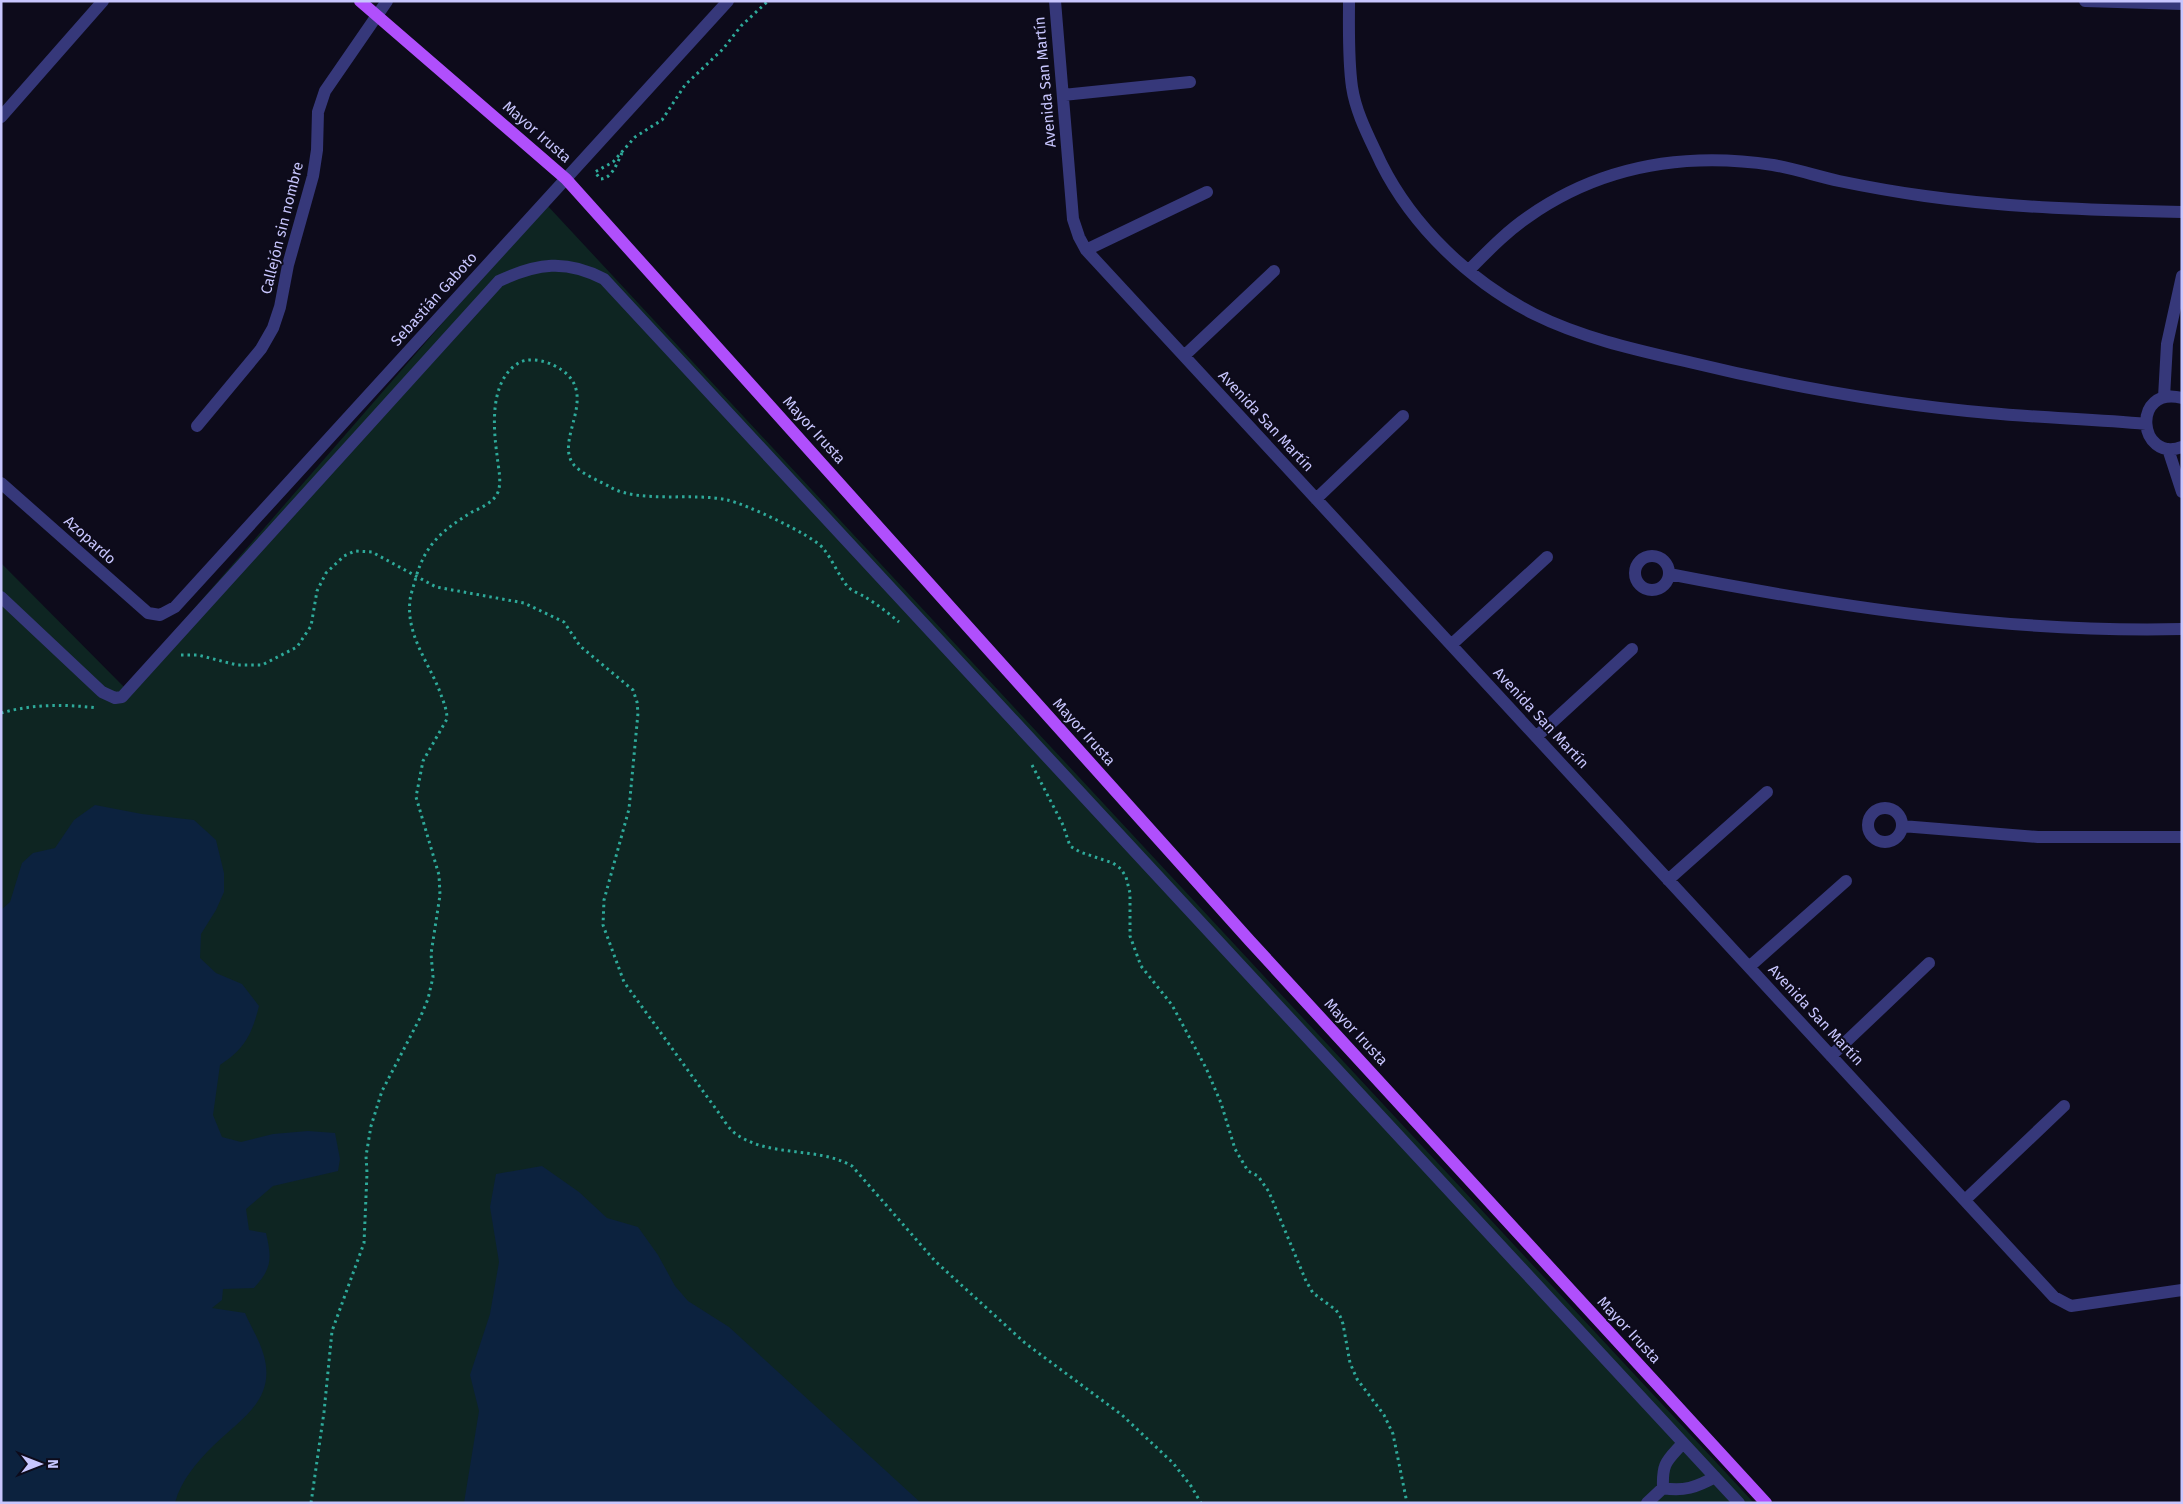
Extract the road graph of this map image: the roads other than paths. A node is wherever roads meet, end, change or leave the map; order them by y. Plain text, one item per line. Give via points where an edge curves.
1 (103, 1) edge
2 (360, 1) edge
3 (387, 1) edge
4 (728, 1) edge
5 (1055, 1) edge
6 (1349, 1) edge
7 (2085, 1) edge
8 (2182, 4) edge
9 (377, 16) junction
10 (1190, 82) dead end
11 (1063, 95) junction
12 (3, 112) edge
13 (566, 179) junction
14 (1207, 192) dead end
15 (2182, 212) edge
16 (1086, 250) junction
17 (1469, 270) junction
18 (1274, 271) dead end
19 (2182, 276) edge
20 (1184, 356) junction
21 (2164, 397) junction
22 (2182, 398) edge
23 (1403, 416) dead end
24 (2146, 424) junction
25 (197, 426) dead end
26 (2182, 447) edge
27 (2168, 449) junction
28 (1, 483) edge
29 (2182, 492) edge
30 (1316, 499) junction
31 (1546, 557) dead end
32 (1669, 574) dead end
33 (1, 597) edge
34 (160, 615) joint
35 (2182, 629) edge
36 (1451, 645) junction
37 (1632, 648) dead end
38 (1536, 737) junction
39 (1767, 792) dead end
40 (1902, 826) dead end
41 (2182, 837) edge
42 (1668, 880) junction
43 (1846, 881) dead end
44 (1929, 963) dead end
45 (1749, 967) junction
46 (1832, 1056) junction
47 (2064, 1106) dead end
48 (1964, 1200) junction
49 (2182, 1290) edge
50 (1683, 1443) junction
51 (1715, 1478) junction
52 (1663, 1488) junction
53 (1647, 1503) edge
54 (1739, 1503) edge
55 (1766, 1503) edge

1 - 12 street
2 - 9 main road, Mayor Irusta
3 - 9 street, Callejón sin nombre
4 - 13 street, Sebastián Gaboto
5 - 11 street, Avenida San Martín
6 - 17 street via 1352,89 1372,145 1392,184 1418,221
7 - 8 street
9 - 13 main road, Mayor Irusta
9 - 25 street, Callejón sin nombre via 325,91 318,112 314,176 273,328 261,349
10 - 11 street
11 - 16 street, Avenida San Martín via 1073,219
13 - 34 street, Sebastián Gaboto via 175,607
13 - 55 main road, Mayor Irusta via 1250,941
14 - 16 street
15 - 17 street via 2043,208 1952,200 1881,189 1774,166 1707,160 1674,162 1640,166 1570,191 1527,217
16 - 20 street, Avenida San Martín
17 - 24 street via 1534,314 1558,324 1647,352 1754,378 1928,406 2042,418
18 - 20 street
19 - 21 street via 2167,344
20 - 30 street, Avenida San Martín
21 - 22 street
21 - 24 street via 2150,407
23 - 30 street
24 - 27 street via 2152,441
26 - 27 street
27 - 29 street
28 - 34 street, Azopardo via 148,613
30 - 36 street, Avenida San Martín
31 - 36 street
32 - 35 street via 1886,612 2064,627
33 - 50 street via 102,692 115,698 122,697 499,282 521,271 554,265 590,272 604,279
36 - 38 street, Avenida San Martín
37 - 38 street
38 - 42 street, Avenida San Martín
39 - 42 street
40 - 41 street via 2046,837
42 - 45 street, Avenida San Martín
43 - 45 street
44 - 46 street
45 - 46 street, Avenida San Martín
46 - 48 street, Avenida San Martín
47 - 48 street
48 - 49 street, Avenida San Martín via 2054,1297 2071,1306
50 - 51 street
50 - 52 street via 1662,1469
51 - 52 street via 1688,1489
51 - 54 street
52 - 53 street

